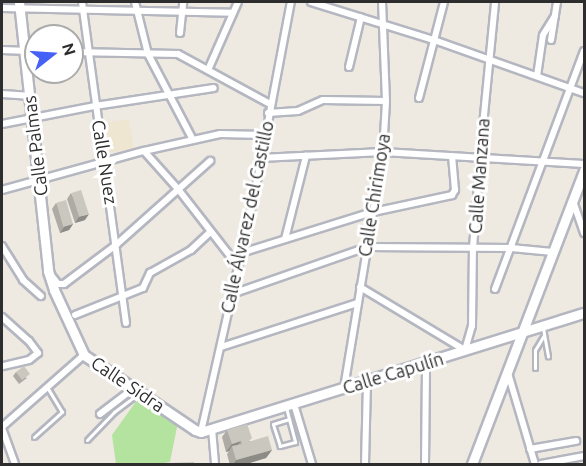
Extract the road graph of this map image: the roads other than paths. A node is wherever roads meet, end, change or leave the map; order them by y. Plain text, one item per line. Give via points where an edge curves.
1 (135, 2) edge
2 (183, 2) edge
3 (238, 2) edge
4 (291, 2) edge
5 (311, 2) edge
6 (382, 2) edge
7 (444, 2) edge
8 (495, 2) edge
9 (557, 2) edge
10 (19, 4) edge
11 (82, 5) edge
12 (2, 8) edge
13 (138, 10) junction
14 (183, 10) junction
15 (233, 13) junction
16 (555, 16) junction
17 (361, 17) junction
18 (384, 24) junction
19 (180, 33) dead end
20 (434, 40) junction
21 (551, 40) dead end
22 (24, 43) edge
23 (2, 50) edge
24 (24, 51) edge
25 (585, 51) edge
26 (87, 52) junction
27 (148, 54) junction
28 (489, 59) junction
29 (350, 67) dead end
30 (208, 70) junction
31 (537, 76) junction
32 (27, 84) edge
33 (214, 88) dead end
34 (572, 88) junction
35 (169, 93) junction
36 (585, 93) edge
37 (2, 94) edge
38 (28, 96) junction
39 (419, 98) dead end
40 (386, 101) junction
41 (270, 104) junction
42 (95, 106) junction
43 (268, 113) junction
44 (32, 119) junction
45 (2, 124) edge
46 (264, 135) junction
47 (193, 140) junction
48 (144, 151) junction
49 (383, 152) junction
50 (306, 156) junction
51 (452, 156) junction
52 (480, 156) junction
53 (260, 158) junction
54 (210, 161) dead end
55 (546, 161) junction
56 (106, 162) junction
57 (585, 164) edge
58 (585, 170) edge
59 (40, 180) junction
60 (582, 184) edge
61 (178, 189) junction
62 (2, 190) edge
63 (573, 200) junction
64 (373, 212) junction
65 (210, 232) junction
66 (585, 234) edge
67 (285, 239) junction
68 (117, 244) junction
69 (2, 246) edge
70 (367, 246) junction
71 (474, 248) junction
72 (511, 248) junction
73 (553, 252) junction
74 (242, 253) junction
75 (238, 266) junction
76 (48, 271) junction
77 (360, 287) junction
78 (495, 289) dead end
79 (54, 290) joint
80 (232, 294) junction
81 (122, 296) junction
82 (41, 297) dead end
83 (357, 303) junction
84 (585, 313) edge
85 (75, 315) dead end
86 (2, 318) edge
87 (126, 323) dead end
88 (544, 330) junction
89 (521, 333) junction
90 (220, 347) junction
91 (465, 350) junction
92 (84, 355) junction
93 (548, 357) dead end
94 (426, 362) junction
95 (2, 366) edge
96 (536, 368) dead end
97 (507, 370) junction
98 (367, 381) junction
99 (47, 387) junction
100 (344, 388) junction
101 (137, 390) junction
102 (290, 405) junction
103 (100, 414) dead end
104 (289, 419) junction
105 (2, 427) edge
106 (212, 429) junction
107 (201, 432) junction
108 (34, 437) dead end
109 (87, 440) dead end
110 (576, 441) dead end
111 (530, 449) junction
112 (585, 456) edge
113 (15, 465) edge
114 (215, 465) edge
115 (312, 465) edge
116 (365, 465) edge
117 (424, 465) edge
118 (472, 465) edge
119 (535, 465) edge
120 (541, 465) edge

1 - 13 street
2 - 14 street
3 - 15 street
4 - 41 street, Calle Álvarez del Castillo
5 - 17 street
6 - 18 street, Calle Chirimoya
7 - 20 street
8 - 28 street, Calle Manzana
9 - 16 street
10 - 11 street
10 - 12 street
10 - 22 street, Calle Palmas
11 - 13 street
11 - 26 street, Calle Nuez
13 - 14 street
13 - 27 street
14 - 15 street
14 - 19 street
15 - 30 street
16 - 21 street
16 - 31 street via 543,36
17 - 18 street
17 - 29 street
18 - 20 street
18 - 40 street, Calle Chirimoya
20 - 28 street
20 - 39 street
23 - 24 street
25 - 34 street
26 - 27 street
26 - 42 street, Calle Nuez
27 - 30 street via 178,54
27 - 35 street
28 - 31 street
28 - 52 street, Calle Manzana
30 - 41 street
31 - 34 street
32 - 38 street, Calle Palmas
33 - 35 street
34 - 36 street
34 - 55 street
35 - 42 street
35 - 47 street
37 - 38 street
38 - 44 street, Calle Palmas
40 - 43 street via 323,100 298,111
40 - 49 street, Calle Chirimoya
41 - 43 street, Calle Álvarez del Castillo
42 - 44 street
42 - 56 street, Calle Nuez
43 - 46 street, Calle Álvarez del Castillo
44 - 45 street
44 - 59 street, Calle Palmas
46 - 47 street via 220,135
46 - 53 street, Calle Álvarez del Castillo
47 - 48 street
48 - 56 street
48 - 61 street
49 - 50 street
49 - 51 street
49 - 64 street, Calle Chirimoya
50 - 53 street
50 - 67 street
51 - 52 street
51 - 64 street via 454,193
52 - 55 street
52 - 71 street, Calle Manzana
53 - 74 street, Calle Álvarez del Castillo
54 - 61 street
55 - 57 street
55 - 72 street
56 - 59 street
56 - 68 street, Calle Nuez
58 - 60 street
59 - 62 street
59 - 76 street, Calle Palmas
60 - 63 street
61 - 65 street
61 - 68 street
63 - 66 street
63 - 73 street
64 - 67 street
64 - 70 street, Calle Chirimoya
65 - 75 street
65 - 81 street via 192,250 150,273 143,288
67 - 74 street
68 - 76 street via 63,285
68 - 81 street, Calle Nuez
69 - 82 street via 23,280
70 - 71 street
70 - 77 street, Calle Chirimoya
70 - 80 street
71 - 72 street
71 - 91 street, Calle Manzana via 472,326
72 - 73 street
72 - 78 street
73 - 89 street
74 - 75 street, Calle Álvarez del Castillo
75 - 80 street, Calle Álvarez del Castillo
76 - 79 street, Calle Palmas
77 - 83 street, Calle Chirimoya
77 - 91 street
79 - 92 street, Calle Sidra
80 - 90 street, Calle Álvarez del Castillo
81 - 85 street
81 - 87 street, Calle Nuez
83 - 90 street
83 - 100 street, Calle Chirimoya
84 - 88 street, Calle Capulín
86 - 95 street via 38,353 29,360
88 - 89 street, Calle Capulín
88 - 93 lane
88 - 96 lane via 535,350
89 - 91 street, Calle Capulín
89 - 97 street
90 - 107 street, Calle Álvarez del Castillo
91 - 94 street, Calle Capulín
92 - 99 street
92 - 101 street, Calle Sidra
94 - 98 street, Calle Capulín
94 - 117 street
97 - 111 street
97 - 118 street
98 - 100 street, Calle Capulín
98 - 116 street
99 - 105 street
99 - 108 lane via 62,412
100 - 102 street, Calle Capulín
101 - 103 street
101 - 107 street, Calle Sidra
101 - 109 lane
102 - 104 lane
102 - 106 street, Calle Capulín
102 - 115 street
104 - 104 lane via 295,442 280,446 273,424
105 - 113 street
106 - 107 street, Calle Capulín
106 - 114 street
110 - 111 street
111 - 119 street
112 - 120 street

